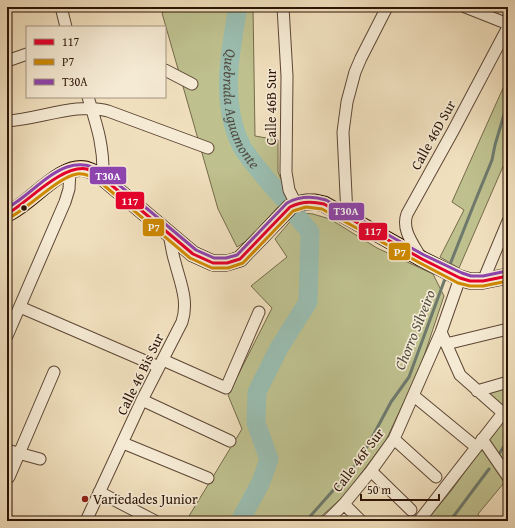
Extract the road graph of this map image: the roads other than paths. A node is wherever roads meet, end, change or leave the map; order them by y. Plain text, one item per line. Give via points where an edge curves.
1 (61, 7) edge
2 (283, 7) edge
3 (387, 7) edge
4 (465, 7) edge
5 (66, 24) edge
6 (508, 26) edge
7 (26, 54) edge
8 (7, 61) edge
9 (166, 71) edge
10 (192, 84) dead end
11 (90, 102) edge
12 (7, 121) edge
13 (208, 148) dead end
14 (70, 170) junction
15 (103, 178) junction
16 (296, 204) junction
17 (7, 214) edge
18 (347, 216) junction
19 (508, 221) edge
20 (169, 234) junction
21 (422, 259) junction
22 (508, 276) edge
23 (457, 277) junction
24 (483, 281) junction
25 (20, 307) junction
26 (259, 312) dead end
27 (508, 329) edge
28 (441, 332) junction
29 (7, 336) edge
30 (446, 344) junction
31 (161, 364) junction
32 (54, 372) dead end
33 (508, 382) edge
34 (478, 390) junction
35 (414, 396) junction
36 (142, 400) junction
37 (394, 439) junction
38 (230, 441) dead end
39 (123, 443) junction
40 (479, 443) junction
41 (7, 450) edge
42 (19, 453) junction
43 (40, 459) dead end
44 (371, 472) junction
45 (9, 477) dead end
46 (436, 477) dead end
47 (508, 477) edge
48 (208, 478) dead end
49 (99, 492) junction
50 (344, 504) junction
51 (411, 510) dead end
52 (86, 521) edge
53 (155, 521) edge
54 (327, 521) edge
55 (362, 521) edge
56 (419, 521) edge

1 - 5 street
2 - 16 street, Calle 46B Sur via 286,172 289,190
3 - 18 street via 355,72 347,102 343,132
4 - 6 street
6 - 21 street, Calle 46D Sur via 406,214 406,229
7 - 8 street
9 - 10 street
11 - 12 street via 77,109
11 - 13 street
11 - 15 street via 103,150
14 - 15 main road via 86,169
14 - 17 main road
14 - 25 street via 65,202
15 - 20 main road
16 - 18 main road via 324,204
16 - 20 main road via 285,211 246,254 234,262 220,264 206,261 193,254
18 - 21 main road
19 - 24 street
20 - 31 street, Calle 46 Bis Sur via 186,306 182,322
21 - 23 main road
22 - 24 main road
23 - 24 main road
23 - 28 street, Calle 46F Sur
25 - 29 street
25 - 31 street
26 - 31 street via 226,388
27 - 30 street
28 - 30 street
28 - 35 street, Calle 46F Sur
30 - 34 street via 460,375
31 - 36 street, Calle 46 Bis Sur
32 - 42 street
33 - 34 street
34 - 40 street via 503,413
35 - 37 street, Calle 46F Sur
35 - 40 street
36 - 38 street
36 - 39 street, Calle 46 Bis Sur
37 - 44 street, Calle 46F Sur
37 - 46 street
39 - 48 street
39 - 49 street, Calle 46 Bis Sur
40 - 47 street
40 - 56 street
41 - 42 street
42 - 43 street
42 - 45 street
44 - 50 street, Calle 46F Sur
44 - 51 street
49 - 52 street, Calle 46 Bis Sur
49 - 53 street
50 - 54 street, Calle 46F Sur
50 - 55 street

